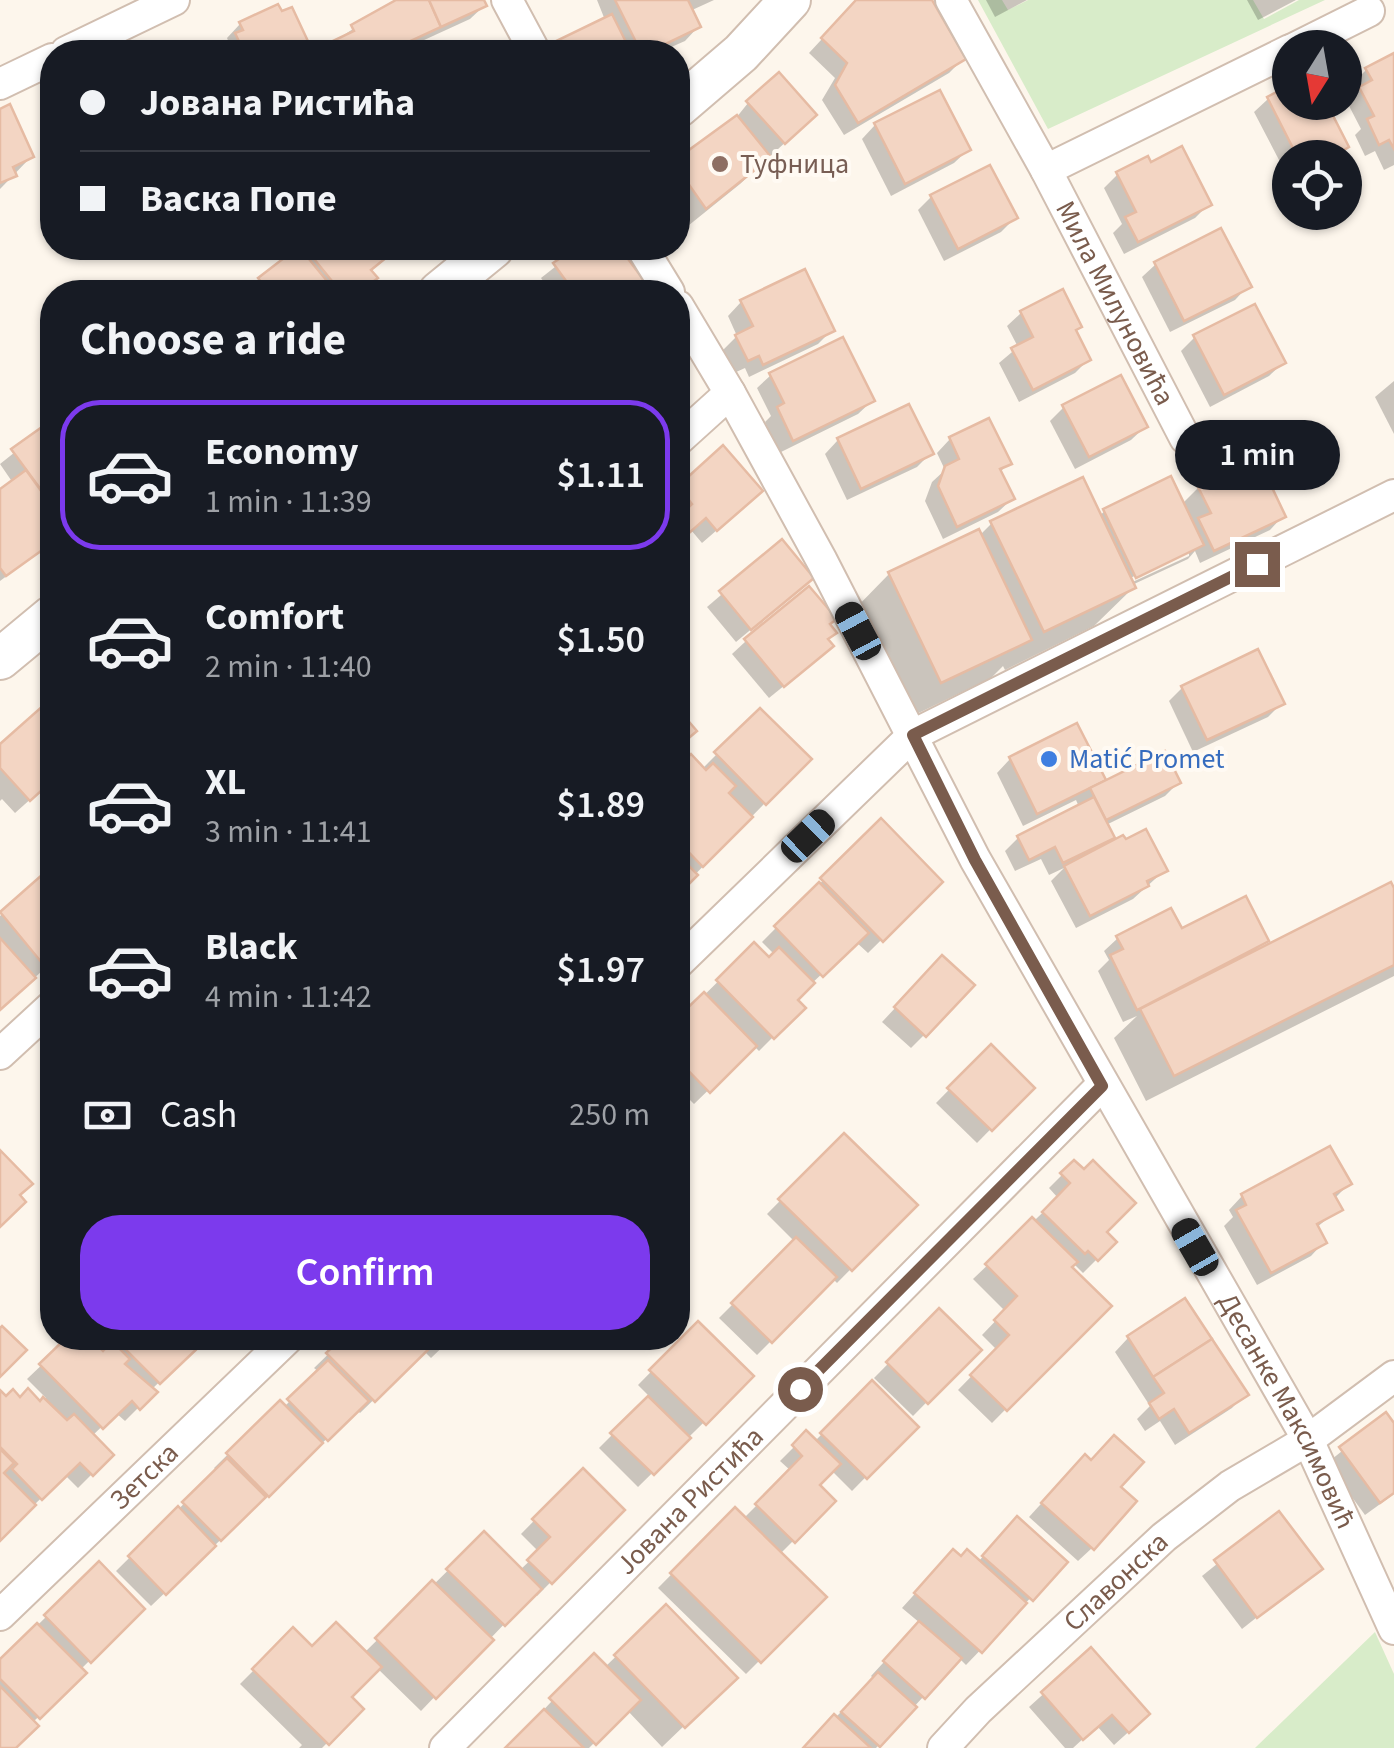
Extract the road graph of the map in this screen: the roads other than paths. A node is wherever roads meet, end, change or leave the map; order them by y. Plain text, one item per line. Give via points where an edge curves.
1 (174, 0) edge
2 (508, 0) edge
3 (790, 0) edge
4 (951, 0) edge
5 (1369, 11) dead end
6 (1330, 30) edge
7 (91, 40) edge
8 (529, 40) edge
9 (1272, 59) edge
10 (40, 65) edge
11 (0, 84) edge
12 (690, 97) edge
13 (1046, 170) junction
14 (479, 260) edge
15 (454, 280) edge
16 (690, 326) edge
17 (730, 393) junction
18 (690, 429) edge
19 (1186, 438) dead end
20 (1394, 495) edge
21 (40, 626) edge
22 (0, 660) edge
23 (913, 735) junction
24 (690, 951) edge
25 (40, 1017) edge
26 (0, 1054) edge
27 (1102, 1086) junction
28 (276, 1350) edge
29 (1394, 1376) edge
30 (1308, 1440) junction
31 (0, 1615) edge
32 (1394, 1630) edge
33 (445, 1748) edge
34 (944, 1748) edge

1 - 7 street
2 - 8 street
3 - 12 street
4 - 13 street, Мила Милуновића
5 - 6 street, Мила Милуновића
9 - 13 street, Мила Милуновића
10 - 11 street
13 - 19 street, Мила Милуновића
14 - 15 street
16 - 17 street, Десанке Максимовић
17 - 18 street
17 - 23 street, Десанке Максимовић
20 - 23 street
21 - 22 street
23 - 24 street
23 - 27 street, Десанке Максимовић
25 - 26 street
27 - 30 street, Десанке Максимовић
27 - 33 street, Јована Ристића
28 - 31 street, Зетска
29 - 30 street, Славонска
30 - 32 street, Десанке Максимовић
30 - 34 street, Славонска via 1230,1486 1164,1537

